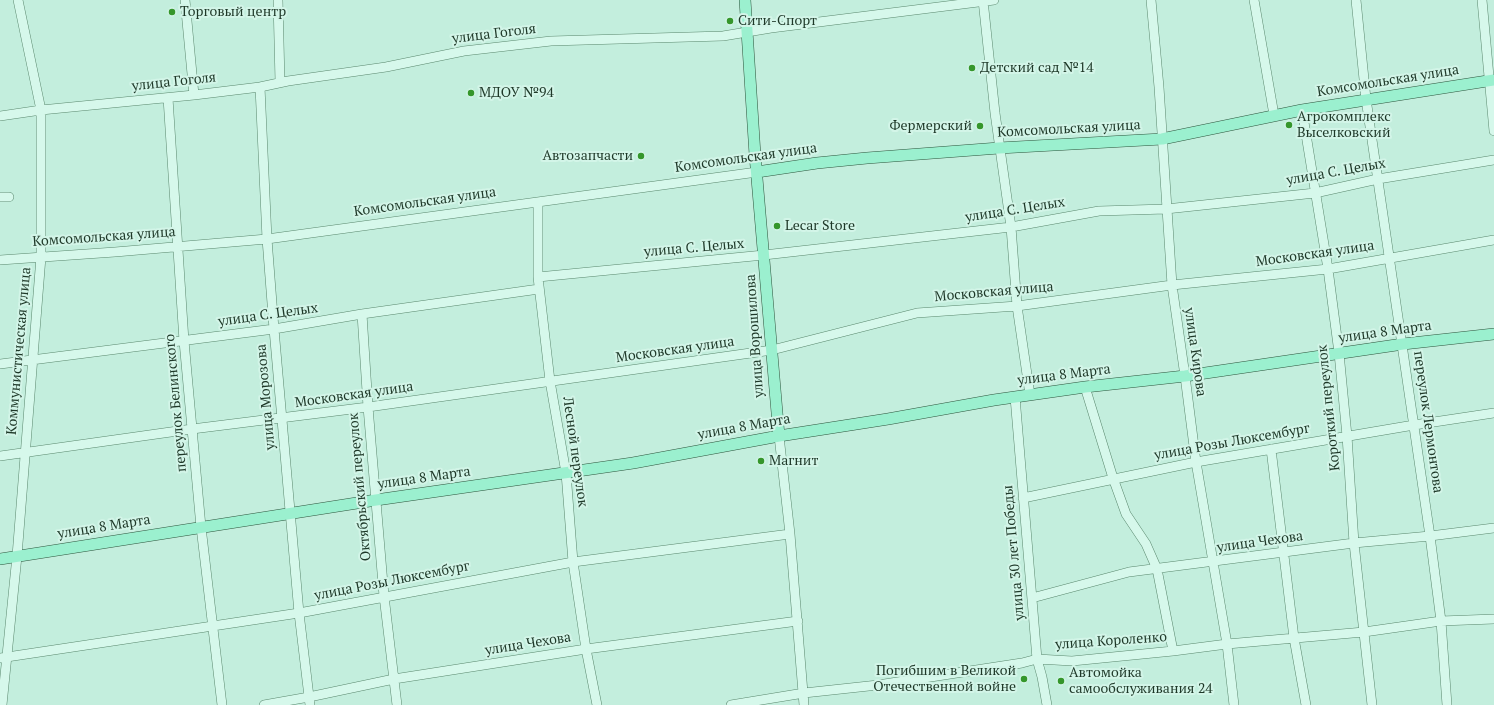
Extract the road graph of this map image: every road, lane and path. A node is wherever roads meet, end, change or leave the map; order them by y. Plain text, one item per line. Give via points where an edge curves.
1 (18, 0) edge
2 (185, 0) edge
3 (278, 0) edge
4 (745, 0) edge
5 (994, 0) edge
6 (1151, 0) edge
7 (1254, 0) edge
8 (1356, 0) edge
9 (1482, 0) edge
10 (983, 1) edge
11 (747, 32) junction
12 (1492, 80) edge
13 (280, 82) junction
14 (260, 87) junction
15 (194, 95) junction
16 (168, 98) junction
17 (1366, 99) junction
18 (41, 110) junction
19 (1302, 110) junction
20 (1274, 115) junction
21 (0, 116) edge
22 (1494, 132) edge
23 (1162, 139) junction
24 (999, 148) junction
25 (1494, 160) edge
26 (757, 172) junction
27 (1378, 179) junction
28 (1315, 193) junction
29 (538, 202) junction
30 (1166, 209) junction
31 (1011, 227) junction
32 (267, 239) junction
33 (1494, 240) edge
34 (178, 247) junction
35 (764, 255) junction
36 (41, 257) junction
37 (1389, 258) junction
38 (0, 260) edge
39 (1328, 269) junction
40 (538, 277) junction
41 (1172, 285) junction
42 (539, 289) junction
43 (1017, 306) junction
44 (362, 314) junction
45 (274, 329) junction
46 (1494, 334) edge
47 (184, 340) junction
48 (1403, 344) junction
49 (772, 350) junction
50 (1338, 353) junction
51 (34, 360) junction
52 (0, 364) edge
53 (1185, 376) junction
54 (550, 381) junction
55 (1085, 387) junction
56 (1030, 395) junction
57 (1015, 397) junction
58 (368, 408) junction
59 (1494, 413) edge
60 (282, 419) junction
61 (1414, 425) junction
62 (192, 429) junction
63 (779, 436) junction
64 (1347, 436) junction
65 (1271, 449) junction
66 (25, 452) junction
67 (0, 456) edge
68 (1196, 462) junction
69 (566, 473) junction
70 (1113, 478) junction
71 (1023, 498) junction
72 (376, 500) junction
73 (290, 514) junction
74 (201, 527) junction
75 (1494, 528) edge
76 (790, 534) junction
77 (1430, 536) junction
78 (1354, 543) junction
79 (1284, 552) junction
80 (17, 556) junction
81 (0, 559) edge
82 (573, 562) junction
83 (1213, 562) junction
84 (1157, 569) junction
85 (384, 596) junction
86 (1032, 598) junction
87 (299, 613) junction
88 (1494, 619) edge
89 (798, 621) junction
90 (1441, 621) junction
91 (212, 626) junction
92 (1364, 632) junction
93 (1294, 638) junction
94 (1227, 644) junction
95 (586, 649) junction
96 (1173, 651) junction
97 (4, 658) edge
98 (1037, 659) junction
99 (394, 679) junction
100 (804, 693) junction
101 (309, 701) edge
102 (2, 705) edge
103 (222, 705) edge
104 (264, 705) edge
105 (397, 705) edge
106 (597, 705) edge
107 (731, 705) edge
108 (804, 705) edge
109 (1047, 705) edge
110 (1234, 705) edge
111 (1306, 705) edge
112 (1372, 705) edge
113 (1447, 705) edge

1 - 18 street, Коммунистическая улица
2 - 15 street
3 - 13 street
4 - 11 main road, улица Ворошилова
5 - 10 street, улица Гоголя
6 - 23 street, улица Кирова
7 - 20 street
8 - 17 street, переулок Лермонтова
9 - 12 street
10 - 11 street, улица Гоголя
10 - 24 street
11 - 13 street, улица Гоголя via 723,36 551,41 472,50 386,67
11 - 26 main road, улица Ворошилова
12 - 17 main road, Комсомольская улица
12 - 22 street
13 - 14 street, улица Гоголя
14 - 15 street, улица Гоголя
14 - 32 street, улица Морозова
15 - 16 street, улица Гоголя
16 - 18 street, улица Гоголя
16 - 34 street, переулок Белинского
17 - 19 main road, Комсомольская улица
17 - 27 street, переулок Лермонтова
18 - 21 street, улица Гоголя
18 - 36 street, Коммунистическая улица
19 - 20 main road, Комсомольская улица
19 - 28 street, Короткий переулок
20 - 23 main road, Комсомольская улица
23 - 24 main road, Комсомольская улица
23 - 30 street, улица Кирова
24 - 26 main road, Комсомольская улица via 846,160
24 - 31 street
25 - 27 street, улица С. Целых
26 - 29 street, Комсомольская улица
26 - 35 main road, улица Ворошилова
27 - 28 street, улица С. Целых
27 - 37 street, переулок Лермонтова
28 - 30 street, улица С. Целых
28 - 39 street, Короткий переулок
29 - 32 street, Комсомольская улица
29 - 40 street, Лесной переулок
30 - 31 street, улица С. Целых via 1099,211
30 - 41 street, улица Кирова
31 - 35 street, улица С. Целых
31 - 43 street
32 - 34 street, Комсомольская улица
32 - 45 street, улица Морозова
33 - 37 street, Московская улица
34 - 36 street, Комсомольская улица
34 - 47 street, переулок Белинского
35 - 40 street, улица С. Целых
35 - 49 main road, улица Ворошилова
36 - 38 street, Комсомольская улица
36 - 51 street, Коммунистическая улица
37 - 39 street, Московская улица
37 - 48 street, переулок Лермонтова
39 - 41 street, Московская улица
39 - 50 street, Короткий переулок
40 - 42 street, Лесной переулок
41 - 43 street, Московская улица
41 - 53 street, улица Кирова
42 - 44 street, улица С. Целых
42 - 54 street, Лесной переулок
43 - 49 street, Московская улица via 917,313
43 - 56 street
44 - 45 street, улица С. Целых
44 - 58 street, Октябрьский переулок
45 - 47 street, улица С. Целых
45 - 60 street, улица Морозова
46 - 48 main road, улица 8 Марта
47 - 51 street, улица С. Целых
47 - 62 street, переулок Белинского
48 - 50 main road, улица 8 Марта
48 - 61 street, переулок Лермонтова
49 - 54 street, Московская улица
49 - 63 main road, улица Ворошилова
50 - 53 main road, улица 8 Марта
50 - 64 street, Короткий переулок
51 - 52 street, улица С. Целых
51 - 66 street, Коммунистическая улица
53 - 55 main road, улица 8 Марта
53 - 68 street, улица Кирова
54 - 58 street, Московская улица
54 - 69 street, Лесной переулок
55 - 56 main road, улица 8 Марта
55 - 70 street
56 - 57 main road, улица 8 Марта
57 - 63 main road, улица 8 Марта
57 - 71 street, улица 30 лет Победы
58 - 60 street, Московская улица
58 - 72 street, Октябрьский переулок
59 - 61 street, улица Розы Люксембург
60 - 62 street, Московская улица
60 - 73 street, улица Морозова
61 - 64 street, улица Розы Люксембург
61 - 77 street, переулок Лермонтова
62 - 66 street, Московская улица
62 - 74 street, переулок Белинского
63 - 69 main road, улица 8 Марта
63 - 76 street, улица Ворошилова
64 - 65 street, улица Розы Люксембург
64 - 78 street, Короткий переулок
65 - 68 street, улица Розы Люксембург
65 - 79 street
66 - 67 street, Московская улица
66 - 80 street, Коммунистическая улица
68 - 70 street, улица Розы Люксембург
68 - 83 street, улица Кирова
69 - 72 main road, улица 8 Марта
69 - 82 street, Лесной переулок
70 - 71 street, улица Розы Люксембург
70 - 84 street via 1126,514 1146,544
71 - 86 street, улица 30 лет Победы
72 - 73 main road, улица 8 Марта
72 - 85 street, Октябрьский переулок
73 - 74 main road, улица 8 Марта
73 - 87 street, улица Морозова
74 - 80 main road, улица 8 Марта
74 - 91 street, переулок Белинского
75 - 77 street, улица Чехова
76 - 82 street, улица Розы Люксембург
76 - 89 street, улица Ворошилова
77 - 78 street, улица Чехова
77 - 90 street, переулок Лермонтова
78 - 79 street, улица Чехова
78 - 92 street, Короткий переулок
79 - 83 street, улица Чехова
79 - 93 street
80 - 81 main road, улица 8 Марта
80 - 97 street, Коммунистическая улица
82 - 85 street, улица Розы Люксембург
82 - 95 street, Лесной переулок
83 - 84 street, улица Чехова
83 - 94 street, улица Кирова
84 - 86 street, улица Чехова via 1129,572
84 - 96 street
85 - 87 street, улица Розы Люксембург
85 - 99 street, Октябрьский переулок
86 - 98 street, улица 30 лет Победы
87 - 91 street, улица Розы Люксембург
87 - 101 street, улица Морозова
88 - 90 street, улица Короленко
89 - 95 street, улица Чехова
89 - 100 street, улица Ворошилова
90 - 92 street, улица Короленко
90 - 113 street, переулок Лермонтова
91 - 97 street, улица Розы Люксембург
91 - 103 street, переулок Белинского
92 - 93 street, улица Короленко
92 - 112 street, Короткий переулок
93 - 94 street, улица Короленко
93 - 111 street
94 - 96 street, улица Короленко
94 - 110 street, улица Кирова
95 - 99 street, улица Чехова
95 - 106 street, Лесной переулок
96 - 98 street, улица Короленко via 1072,661
97 - 102 street, Коммунистическая улица
98 - 100 street, улица Короленко via 991,668
98 - 109 street, улица 30 лет Победы
99 - 101 street, улица Чехова
99 - 105 street, Октябрьский переулок
100 - 107 street, улица Короленко
100 - 108 street, улица Ворошилова
101 - 104 street, улица Чехова

